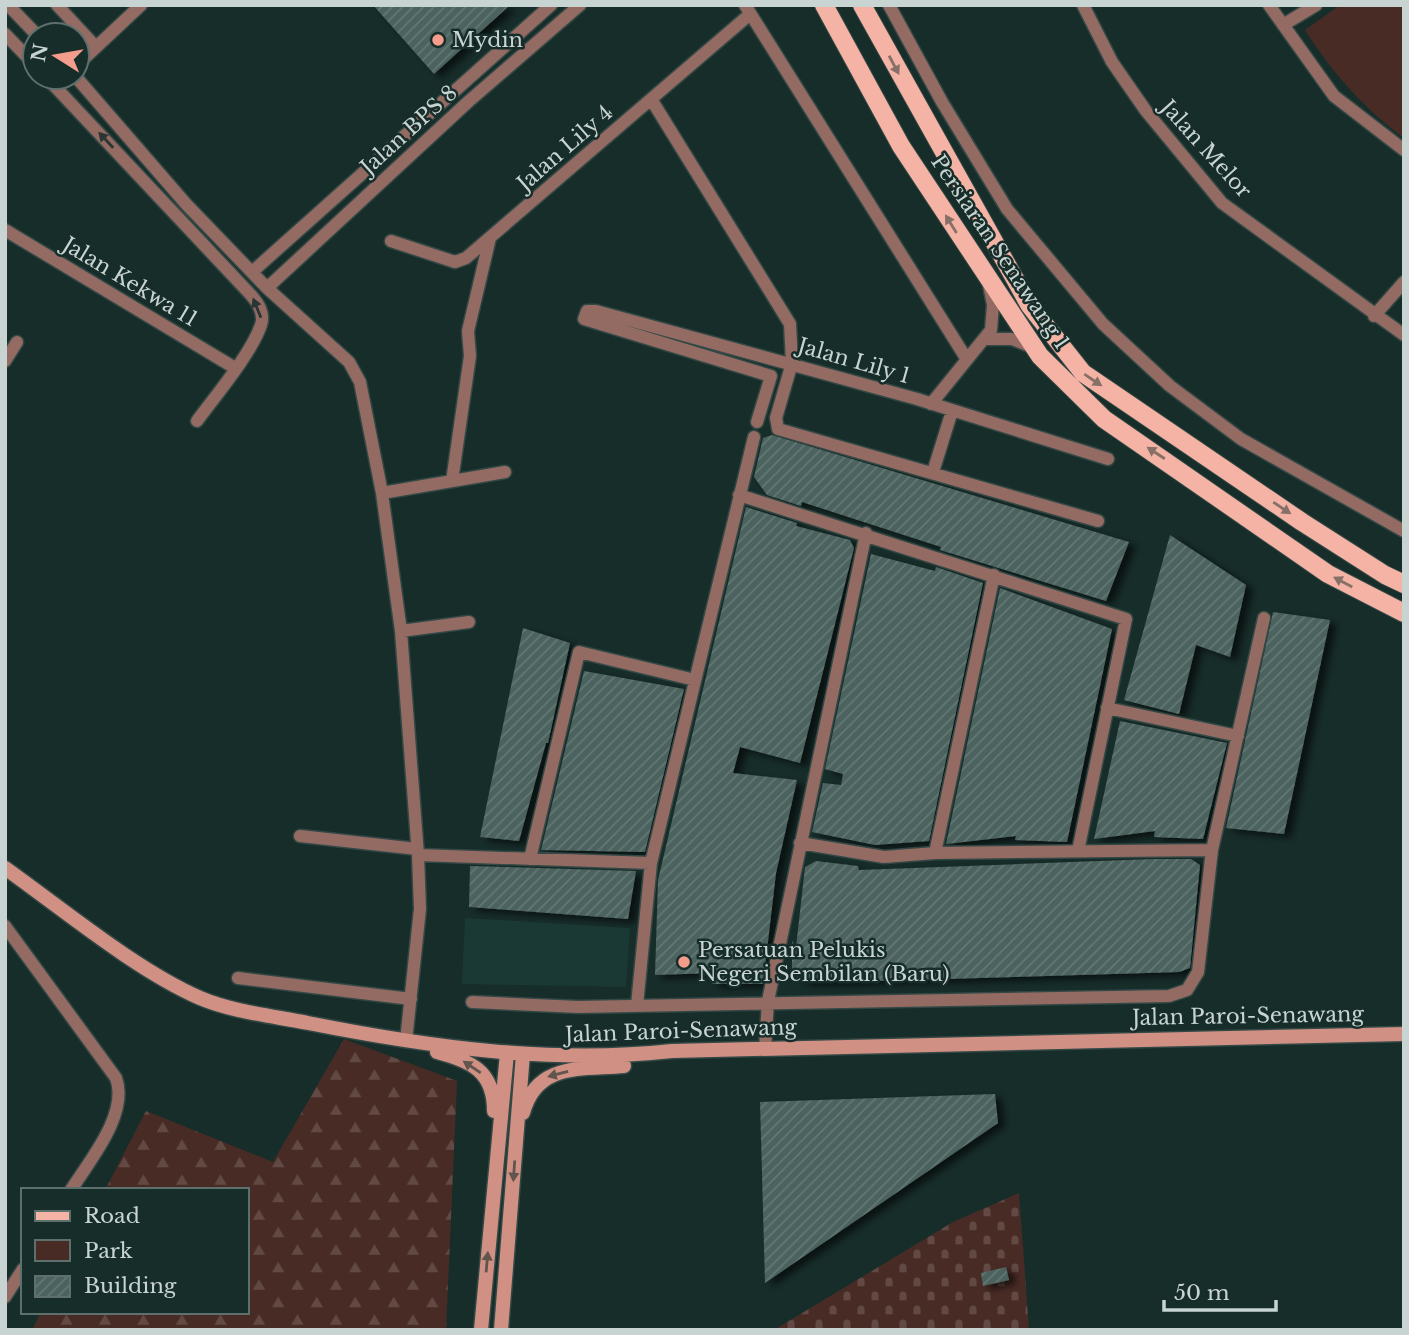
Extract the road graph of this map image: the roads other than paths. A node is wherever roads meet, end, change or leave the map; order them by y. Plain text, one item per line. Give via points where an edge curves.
1 (8, 5) edge
2 (57, 5) edge
3 (141, 5) edge
4 (551, 5) edge
5 (580, 5) edge
6 (824, 5) edge
7 (862, 5) edge
8 (889, 5) edge
9 (1269, 5) edge
10 (1316, 5) edge
11 (1086, 7) edge
12 (747, 10) edge
13 (23, 21) edge
14 (1283, 26) junction
15 (5, 34) edge
16 (96, 47) junction
17 (21, 51) edge
18 (91, 52) edge
19 (59, 91) edge
20 (88, 91) edge
21 (651, 99) junction
22 (1404, 150) edge
23 (5, 230) edge
24 (490, 238) junction
25 (391, 241) dead end
26 (252, 272) junction
27 (988, 281) junction
28 (1404, 282) edge
29 (267, 288) junction
30 (1374, 316) junction
31 (1404, 335) edge
32 (985, 340) junction
33 (17, 342) dead end
34 (1033, 347) junction
35 (966, 358) junction
36 (5, 361) edge
37 (792, 363) junction
38 (235, 368) junction
39 (931, 404) junction
40 (952, 411) junction
41 (197, 421) dead end
42 (757, 422) dead end
43 (754, 437) dead end
44 (1108, 459) dead end
45 (505, 472) dead end
46 (933, 472) junction
47 (452, 481) junction
48 (382, 493) junction
49 (739, 495) junction
50 (1098, 521) dead end
51 (1404, 531) edge
52 (866, 533) junction
53 (994, 575) junction
54 (1404, 584) edge
55 (1404, 613) edge
56 (1264, 618) dead end
57 (469, 622) dead end
58 (401, 631) junction
59 (695, 680) junction
60 (1107, 708) junction
61 (1238, 736) junction
62 (300, 836) dead end
63 (800, 843) junction
64 (1212, 850) junction
65 (1079, 851) junction
66 (417, 852) junction
67 (935, 853) junction
68 (530, 859) junction
69 (651, 863) junction
70 (5, 869) edge
71 (5, 926) edge
72 (238, 978) dead end
73 (411, 999) junction
74 (768, 1001) junction
75 (472, 1002) dead end
76 (637, 1005) junction
77 (1404, 1034) edge
78 (385, 1038) junction
79 (406, 1041) junction
80 (765, 1049) junction
81 (672, 1051) junction
82 (507, 1053) junction
83 (523, 1054) junction
84 (517, 1136) junction
85 (494, 1175) junction
86 (72, 1188) edge
87 (21, 1272) edge
88 (5, 1297) edge
89 (481, 1330) edge
90 (501, 1330) edge

1 - 13 street
2 - 16 street
3 - 16 street
4 - 26 street
5 - 29 street, Jalan BPS 8
27 -> 6 main road, Persiaran Senawang 1 via 901,146
7 -> 54 main road, Persiaran Senawang 1 via 1030,306 1083,373 1302,522
8 - 51 street via 1007,209 1103,324 1170,386 1241,439
9 - 14 street
10 - 14 street
11 - 30 street, Jalan Melor via 1112,62 1146,111 1222,203
12 - 21 street, Jalan Lily 4
12 - 35 street
14 - 22 street via 1334,96
15 - 17 street
16 - 18 street
38 -> 19 street via 262,323 258,303
20 - 26 street
21 - 24 street, Jalan Lily 4
21 - 37 street via 790,324
23 - 38 street, Jalan Kekwa 11
24 - 25 street, Jalan Lily 4 via 455,262
24 - 47 street via 468,331 470,356
26 - 29 street
27 - 32 street via 993,320
27 - 34 main road, Persiaran Senawang 1
28 - 30 street
29 - 48 street via 356,370
30 - 31 street, Jalan Melor
32 - 34 street via 1012,339
32 - 35 street
33 - 36 street
55 -> 34 main road, Persiaran Senawang 1 via 1328,574 1104,419
35 - 39 street
37 - 39 street, Jalan Lily 1
37 - 42 street, Jalan Lily 1 via 587,311 584,319 771,376
37 - 46 street via 776,418 778,429
38 - 41 street
39 - 40 street, Jalan Lily 1
40 - 44 street, Jalan Lily 1
40 - 46 street
43 - 49 street
45 - 47 street
46 - 50 street
47 - 48 street
48 - 58 street
49 - 52 street
49 - 59 street
52 - 53 street
52 - 63 street
53 - 60 street via 1126,619
53 - 67 street
56 - 61 street
57 - 58 street
58 - 66 street
59 - 68 street via 579,652
59 - 69 street
60 - 61 street
60 - 65 street
61 - 64 street
62 - 66 street
63 - 67 street via 884,857
63 - 74 street
64 - 65 street
64 - 74 street via 1202,950 1198,972 1187,990 1169,996
65 - 67 street
66 - 68 street
66 - 73 street via 420,909
68 - 69 street
69 - 76 street
70 - 78 main road, Jalan Paroi-Senawang via 150,970 202,999
71 - 86 street via 121,1090 110,1123
72 - 73 street
73 - 79 street
74 - 76 street
74 - 80 street
75 - 76 street
77 - 80 main road, Jalan Paroi-Senawang
78 - 79 main road, Jalan Paroi-Senawang
85 -> 78 main road via 494,1094 489,1081 476,1067 454,1056
79 - 82 main road, Jalan Paroi-Senawang
80 - 81 main road, Jalan Paroi-Senawang
81 - 83 main road, Jalan Paroi-Senawang via 609,1058
81 -> 84 main road via 637,1064 547,1076 525,1105
82 - 83 main road, Jalan Paroi-Senawang
82 - 85 main road
83 - 84 main road
84 -> 90 main road
89 -> 85 main road
87 - 88 street

